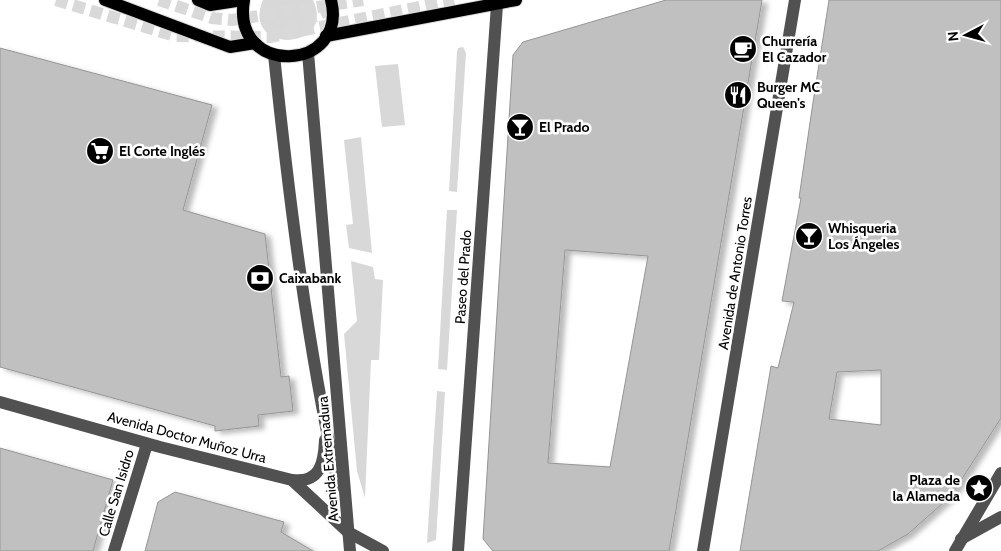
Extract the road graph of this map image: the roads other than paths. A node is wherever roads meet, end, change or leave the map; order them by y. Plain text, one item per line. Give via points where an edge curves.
1 (105, 0) edge
2 (198, 0) edge
3 (244, 0) edge
4 (331, 0) edge
5 (516, 0) edge
6 (795, 0) edge
7 (497, 5) junction
8 (326, 36) junction
9 (255, 43) junction
10 (308, 53) junction
11 (274, 55) junction
12 (0, 402) edge
13 (322, 415) junction
14 (148, 444) junction
15 (1001, 473) edge
16 (292, 480) junction
17 (1001, 517) edge
18 (348, 532) junction
19 (961, 539) junction
20 (114, 551) edge
21 (350, 551) edge
22 (383, 551) edge
23 (458, 551) edge
24 (703, 551) edge
25 (954, 551) edge

1 - 9 main road via 230,47
2 - 3 main road via 210,5
3 - 9 main road via 244,23
4 - 8 main road via 333,16
5 - 7 main road
6 - 24 street, Avenida de Antonio Torres
7 - 8 main road
7 - 23 street, Paseo del Prado
8 - 10 main road
9 - 11 main road
10 - 11 main road via 288,58
10 - 18 street, Avenida Extremadura
11 - 13 street, Avenida Extremadura via 287,185
12 - 14 street, Avenida Doctor Muñoz Urra
13 - 16 street via 325,441 318,471 304,481
13 - 18 street, Avenida Extremadura
14 - 16 street, Avenida Doctor Muñoz Urra
14 - 20 street, Calle San Isidro
15 - 19 street
16 - 18 street, Avenida Doctor Muñoz Urra
17 - 19 street
18 - 21 street
18 - 22 street, Avenida Doctor Muñoz Urra
19 - 25 street

